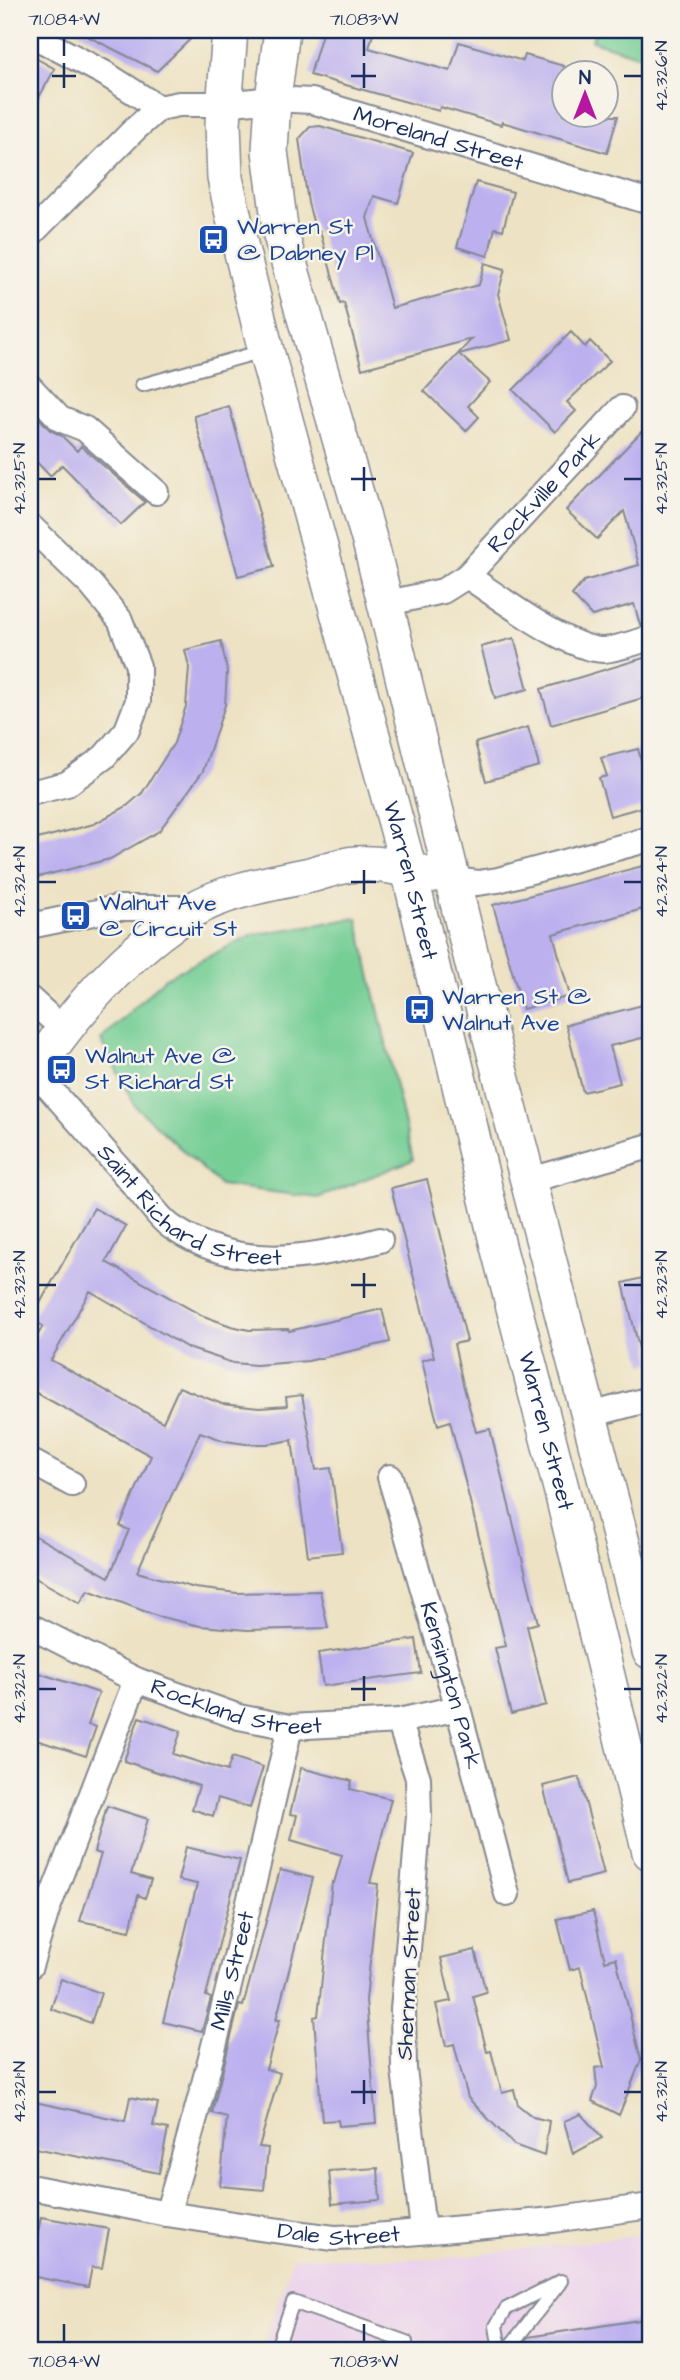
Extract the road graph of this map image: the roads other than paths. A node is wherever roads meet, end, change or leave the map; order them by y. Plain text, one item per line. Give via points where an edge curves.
1 (230, 30) edge
2 (282, 30) edge
3 (30, 34) edge
4 (273, 99) junction
5 (224, 104) junction
6 (159, 108) junction
7 (650, 202) edge
8 (30, 235) edge
9 (266, 351) junction
10 (142, 385) dead end
11 (30, 387) edge
12 (622, 408) dead end
13 (156, 492) dead end
14 (30, 526) edge
15 (467, 576) junction
16 (384, 604) junction
17 (650, 638) edge
18 (30, 793) edge
19 (650, 839) edge
20 (409, 870) junction
21 (454, 880) junction
22 (195, 908) junction
23 (30, 926) edge
24 (30, 999) edge
25 (64, 1030) junction
26 (34, 1064) edge
27 (650, 1146) edge
28 (527, 1181) junction
29 (380, 1240) dead end
30 (650, 1399) edge
31 (590, 1415) junction
32 (30, 1461) edge
33 (390, 1477) dead end
34 (72, 1484) dead end
35 (30, 1626) edge
36 (650, 1651) edge
37 (136, 1680) junction
38 (458, 1708) junction
39 (399, 1721) junction
40 (290, 1727) junction
41 (646, 1808) edge
42 (650, 1852) edge
43 (507, 1894) dead end
44 (30, 1966) edge
45 (30, 2187) edge
46 (650, 2206) edge
47 (167, 2214) junction
48 (423, 2230) junction
49 (276, 2350) edge
50 (404, 2350) edge
51 (500, 2350) edge
52 (507, 2350) edge

1 - 5 main road, Warren Street
2 - 4 main road, Warren Street
3 - 6 street
4 - 5 street, Moreland Street
4 - 7 street, Moreland Street via 312,101
4 - 16 main road, Warren Street via 270,150 281,235
5 - 6 street, Moreland Street
5 - 9 main road, Warren Street via 225,178
6 - 8 street
9 - 10 lane
9 - 20 main road, Warren Street
11 - 13 street via 60,419 85,429
12 - 15 street, Rockville Park
14 - 18 street via 120,620 138,666 138,701 127,730 104,757 67,784
15 - 16 street, Rockville Park via 443,590
15 - 17 street, Rockville Park via 585,647 604,650
16 - 21 main road, Warren Street
19 - 21 street via 498,880
20 - 21 main road
20 - 22 main road via 355,864 240,891
20 - 41 main road, Warren Street via 498,1246
21 - 28 main road, Warren Street
22 - 23 street via 117,908
22 - 25 main road via 112,976
24 - 25 street
25 - 26 main road
26 - 29 street, Saint Richard Street via 171,1227 207,1247 242,1256 286,1259
27 - 28 street
28 - 31 main road, Warren Street
30 - 31 street
31 - 36 main road, Warren Street
32 - 34 street
33 - 38 street, Kensington Park
35 - 37 street, Rockland Street
37 - 40 street, Rockland Street via 239,1717
37 - 44 street via 47,1910
38 - 39 street, Rockland Street
38 - 43 street, Kensington Park
39 - 40 street, Rockland Street
39 - 48 street, Sherman Street via 418,1778 403,2010 404,2069
40 - 47 street, Mills Street
41 - 42 main road, Warren Street
45 - 47 street, Dale Street
46 - 48 street, Dale Street via 553,2220
47 - 48 street, Dale Street via 334,2238
49 - 50 lane via 293,2302 406,2342
51 - 52 lane via 496,2326 506,2309 561,2281

